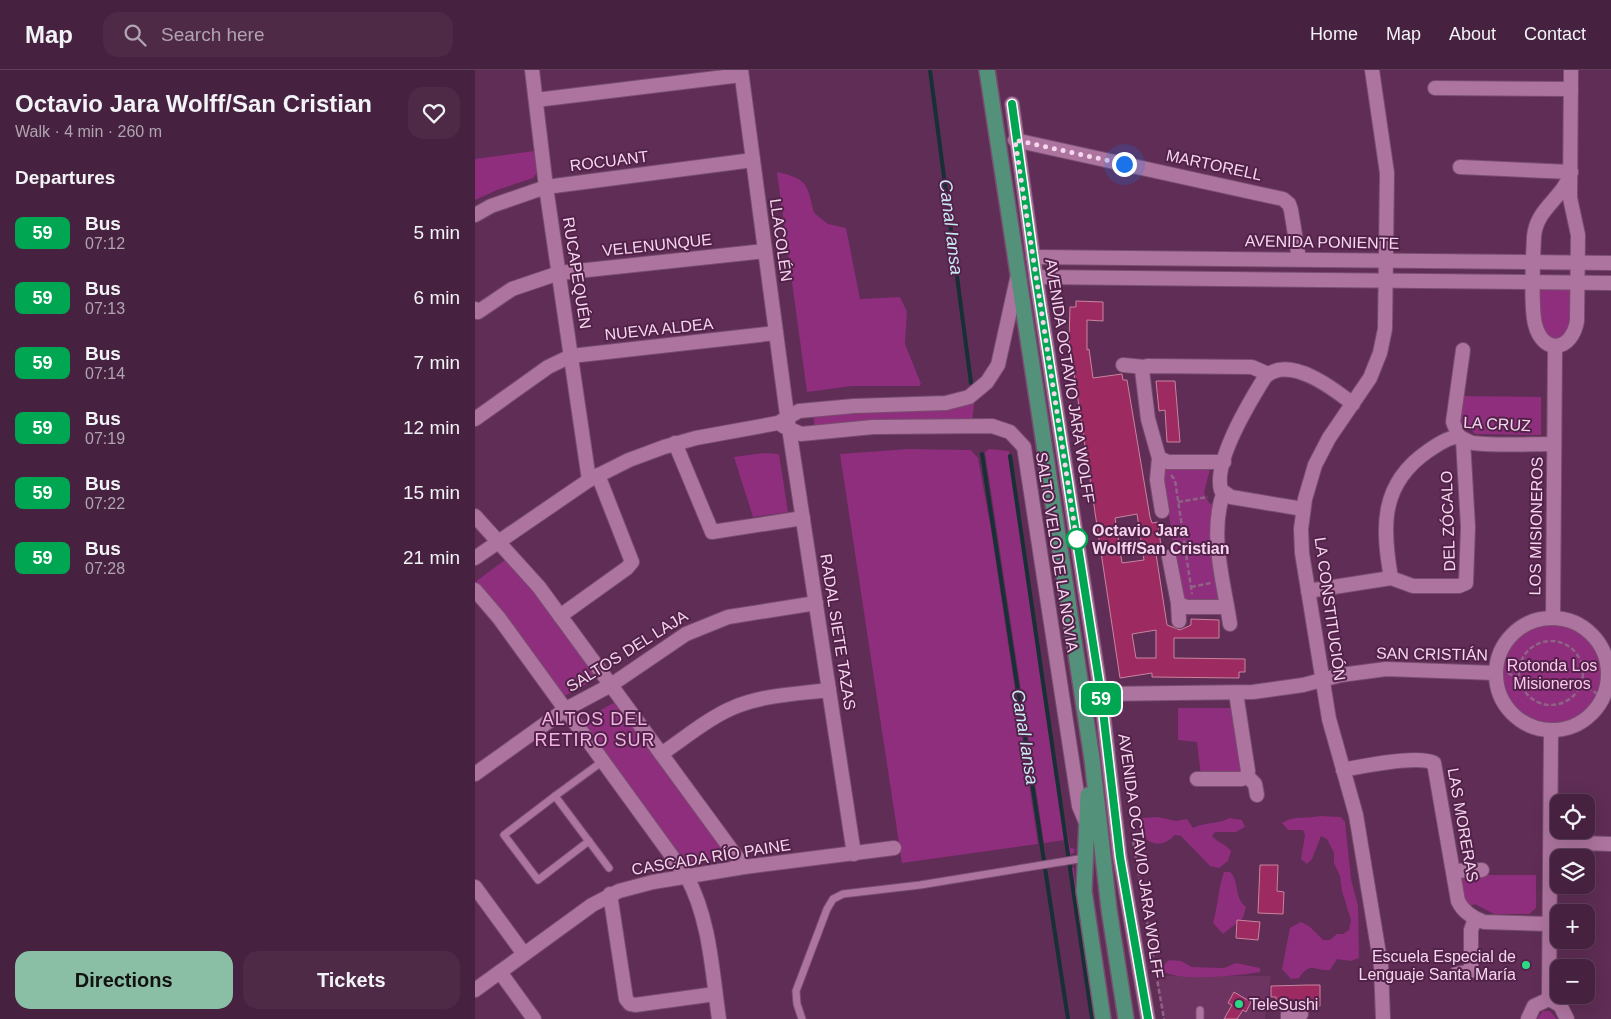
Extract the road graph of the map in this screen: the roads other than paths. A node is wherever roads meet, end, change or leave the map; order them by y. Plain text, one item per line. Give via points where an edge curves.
1 (531, 70) edge
2 (987, 70) edge
3 (1372, 70) edge
4 (1571, 70) edge
5 (741, 72) edge
6 (1435, 88) dead end
7 (1571, 89) junction
8 (536, 100) junction
9 (1012, 104) dead end
10 (1015, 140) junction
11 (753, 160) junction
12 (1460, 167) dead end
13 (1571, 172) junction
14 (546, 187) junction
15 (475, 215) edge
16 (765, 251) junction
17 (1033, 257) junction
18 (1299, 259) junction
19 (1387, 260) junction
20 (1534, 262) junction
21 (1578, 262) junction
22 (1611, 263) edge
23 (559, 273) junction
24 (1018, 274) junction
25 (1036, 277) junction
26 (1387, 280) junction
27 (1534, 282) junction
28 (1578, 282) junction
29 (1611, 283) edge
30 (475, 309) edge
31 (776, 333) junction
32 (1555, 346) junction
33 (1463, 350) dead end
34 (571, 356) junction
35 (1123, 365) dead end
36 (1145, 367) junction
37 (1268, 374) junction
38 (1353, 404) junction
39 (475, 420) edge
40 (786, 422) junction
41 (1461, 439) junction
42 (675, 443) junction
43 (1554, 444) junction
44 (1159, 458) junction
45 (1224, 462) junction
46 (594, 478) junction
47 (1223, 494) junction
48 (1303, 509) junction
49 (1162, 511) dead end
50 (475, 516) edge
51 (803, 518) junction
52 (499, 542) junction
53 (1169, 557) dead end
54 (475, 558) edge
55 (1391, 578) junction
56 (475, 590) edge
57 (1308, 591) junction
58 (816, 603) junction
59 (1178, 603) junction
60 (1227, 607) junction
61 (561, 616) junction
62 (1553, 618) junction
63 (1179, 621) dead end
64 (1230, 624) dead end
65 (1496, 674) junction
66 (1322, 679) junction
67 (1608, 680) edge
68 (611, 684) junction
69 (829, 690) junction
70 (1236, 693) junction
71 (1101, 694) junction
72 (566, 709) junction
73 (1551, 730) junction
74 (661, 754) junction
75 (1091, 759) junction
76 (603, 760) junction
77 (1343, 770) junction
78 (475, 774) edge
79 (1247, 776) junction
80 (1197, 779) dead end
81 (1257, 795) dead end
82 (555, 796) junction
83 (1087, 825) junction
84 (589, 841) junction
85 (1551, 842) junction
86 (1611, 844) edge
87 (894, 848) dead end
88 (854, 854) junction
89 (1085, 858) junction
90 (745, 867) junction
91 (609, 868) dead end
92 (1453, 870) junction
93 (1482, 870) dead end
94 (687, 877) junction
95 (475, 887) edge
96 (610, 894) junction
97 (1475, 919) junction
98 (1549, 924) junction
99 (524, 954) junction
100 (500, 972) junction
101 (1456, 974) dead end
102 (475, 990) edge
103 (715, 994) junction
104 (1549, 999) junction
105 (1200, 1010) dead end
106 (534, 1019) edge
107 (719, 1019) edge
108 (802, 1019) edge
109 (1103, 1019) edge
110 (1126, 1019) edge
111 (1148, 1019) edge
112 (1200, 1019) edge
113 (1383, 1019) edge
114 (1528, 1019) edge
115 (1567, 1019) edge

1 - 8 street, RUCAPEQUÉN
2 - 24 main road
3 - 19 street, LA CONSTITUCIÓN via 1387,173
4 - 7 street
5 - 8 street
5 - 11 street, LLACOLÉN
6 - 7 street
7 - 13 street
8 - 14 street, RUCAPEQUÉN
9 - 10 street, AVENIDA OCTAVIO JARA WOLFF
10 - 17 street, AVENIDA OCTAVIO JARA WOLFF
10 - 18 street, MARTORELL via 1283,199 1291,210
11 - 14 street, ROCUANT
11 - 16 street, LLACOLÉN
12 - 13 street
13 - 20 street via 1565,187 1540,215 1535,230
13 - 21 street via 1571,205 1578,235
14 - 15 street, ROCUANT via 491,206
14 - 23 street, RUCAPEQUÉN
16 - 23 street, VELENUNQUE
16 - 31 street, LLACOLÉN
17 - 18 street, AVENIDA PONIENTE
17 - 25 street, AVENIDA OCTAVIO JARA WOLFF
18 - 19 street, AVENIDA PONIENTE
19 - 20 street, AVENIDA PONIENTE
19 - 26 street, LA CONSTITUCIÓN
20 - 21 street, AVENIDA PONIENTE
20 - 27 street
21 - 22 street, AVENIDA PONIENTE
21 - 28 street
23 - 30 street, VELENUNQUE via 512,289 478,312
23 - 34 street, RUCAPEQUÉN
24 - 40 street, SALTO VELO DE LA NOVIA via 998,365 987,382 969,396 946,403 799,411
24 - 75 main road
25 - 26 street
25 - 71 street, AVENIDA OCTAVIO JARA WOLFF
26 - 27 street
26 - 38 street, LA CONSTITUCIÓN via 1387,316 1380,353 1370,378
27 - 28 street
27 - 32 street via 1535,326 1543,341
28 - 29 street
28 - 32 street via 1575,330 1568,341
31 - 34 street, NUEVA ALDEA
31 - 40 street, LLACOLÉN
32 - 43 street, LOS MISIONEROS
33 - 41 street, DEL ZÓCALO via 1453,422
34 - 39 street, NUEVA ALDEA via 548,367
34 - 46 street, RUCAPEQUÉN
35 - 36 street
36 - 37 street via 1252,368
36 - 44 street via 1141,374 1148,419
37 - 38 street via 1280,371 1309,374
37 - 45 street via 1241,418
38 - 48 street, LA CONSTITUCIÓN via 1324,446 1311,476
40 - 42 street, SALTO VELO DE LA NOVIA
40 - 51 street, RADAL SIETE TAZAS
40 - 83 street, SALTO VELO DE LA NOVIA via 801,434 864,428 983,425 1002,428 1017,437 1024,447 1079,806
41 - 43 street, LA CRUZ via 1476,443
41 - 55 street, LA CRUZ via 1440,444 1422,455 1394,489 1385,528
41 - 55 street, DEL ZÓCALO via 1468,527 1466,583 1459,586 1413,586
42 - 46 street, SALTO VELO DE LA NOVIA
42 - 51 street via 712,532
43 - 62 street, LOS MISIONEROS
44 - 45 street via 1168,462
44 - 49 street via 1157,480
45 - 47 street via 1219,485
46 - 52 street, SALTO VELO DE LA NOVIA
46 - 61 street, RUCAPEQUÉN via 632,562
47 - 48 street
47 - 60 street via 1217,521
48 - 57 street, LA CONSTITUCIÓN via 1301,541
50 - 52 street
51 - 58 street, RADAL SIETE TAZAS
52 - 54 street, SALTO VELO DE LA NOVIA
52 - 61 street via 532,577
53 - 59 street
55 - 57 street
56 - 72 street
57 - 66 street, LA CONSTITUCIÓN
58 - 68 street, SALTOS DEL LAJA via 744,614 699,627 672,641
58 - 69 street, RADAL SIETE TAZAS
59 - 60 street via 1194,607
59 - 63 street
60 - 64 street
61 - 68 street
62 - 65 street, LOS MISIONEROS via 1529,623 1510,637 1501,650
62 - 67 street via 1570,621 1593,637 1603,652
65 - 66 street, SAN CRISTIÁN via 1386,668
65 - 73 street, SAN CRISTIÁN via 1504,704 1515,716 1535,728
66 - 70 street, SAN CRISTIÁN via 1303,685
66 - 77 street, LA CONSTITUCIÓN via 1331,730
67 - 73 street via 1602,697 1585,719 1569,727
68 - 72 street, SALTOS DEL LAJA
68 - 74 street
69 - 74 street via 763,700 730,709 710,719
69 - 88 street, RADAL SIETE TAZAS
70 - 71 street, SAN CRISTIÁN
70 - 79 street
71 - 111 street, AVENIDA OCTAVIO JARA WOLFF via 1120,857
72 - 76 street
72 - 78 street, SALTOS DEL LAJA
73 - 85 street
74 - 90 street
75 - 83 main road via 1087,775
75 - 110 main road
76 - 82 lane
76 - 94 street
77 - 92 street, LAS MORERAS via 1395,762 1434,763
77 - 113 street, LA CONSTITUCIÓN via 1354,805 1381,966
79 - 80 street via 1242,779
79 - 81 street via 1255,784
82 - 84 lane
82 - 84 lane via 504,835 538,880
83 - 89 main road
84 - 91 lane
85 - 86 street
85 - 98 street
87 - 88 street, CASCADA RÍO PAINE
88 - 90 street, CASCADA RÍO PAINE
89 - 108 lane via 843,894 833,899 796,991
89 - 109 main road via 1085,903
90 - 94 street, CASCADA RÍO PAINE
92 - 93 street
92 - 97 street, LAS MORERAS via 1460,905
94 - 96 street, CASCADA RÍO PAINE
94 - 103 street via 702,914
95 - 99 street
96 - 99 street, CASCADA RÍO PAINE
96 - 103 street via 626,999 630,1004
97 - 98 street via 1492,924
97 - 101 street via 1471,930 1471,971
98 - 104 street
99 - 100 street, CASCADA RÍO PAINE
100 - 102 street, CASCADA RÍO PAINE
100 - 106 street
103 - 107 street
104 - 114 street via 1534,1006
104 - 115 street via 1560,1005
105 - 112 lane

